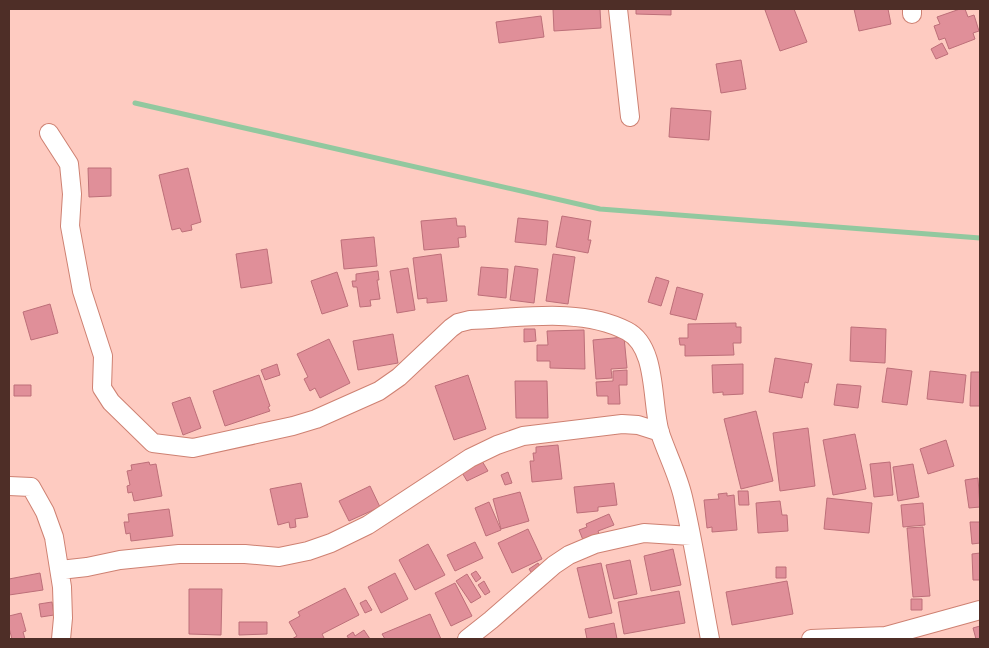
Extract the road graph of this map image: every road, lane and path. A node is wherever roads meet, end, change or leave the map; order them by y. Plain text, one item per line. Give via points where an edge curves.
1 (618, 9) edge
2 (630, 117) dead end
3 (48, 133) dead end
4 (660, 432) junction
5 (9, 486) edge
6 (691, 536) junction
7 (60, 570) junction
8 (980, 610) edge
9 (61, 639) edge
10 (467, 639) edge
11 (710, 639) edge
12 (811, 639) edge

1 - 2 street
3 - 4 street via 69,164 72,194 70,226 82,291 103,356 102,388 111,402 153,443 194,448 316,419 379,391 458,323 568,316 601,321 629,332 639,342 650,369
4 - 6 street via 683,495
4 - 7 street via 622,424 523,436 470,458 368,525 308,551 279,557 179,554
5 - 7 street via 31,487 54,537
6 - 10 street via 644,533 595,544 570,555
6 - 11 street
7 - 9 street
8 - 12 street via 886,636

